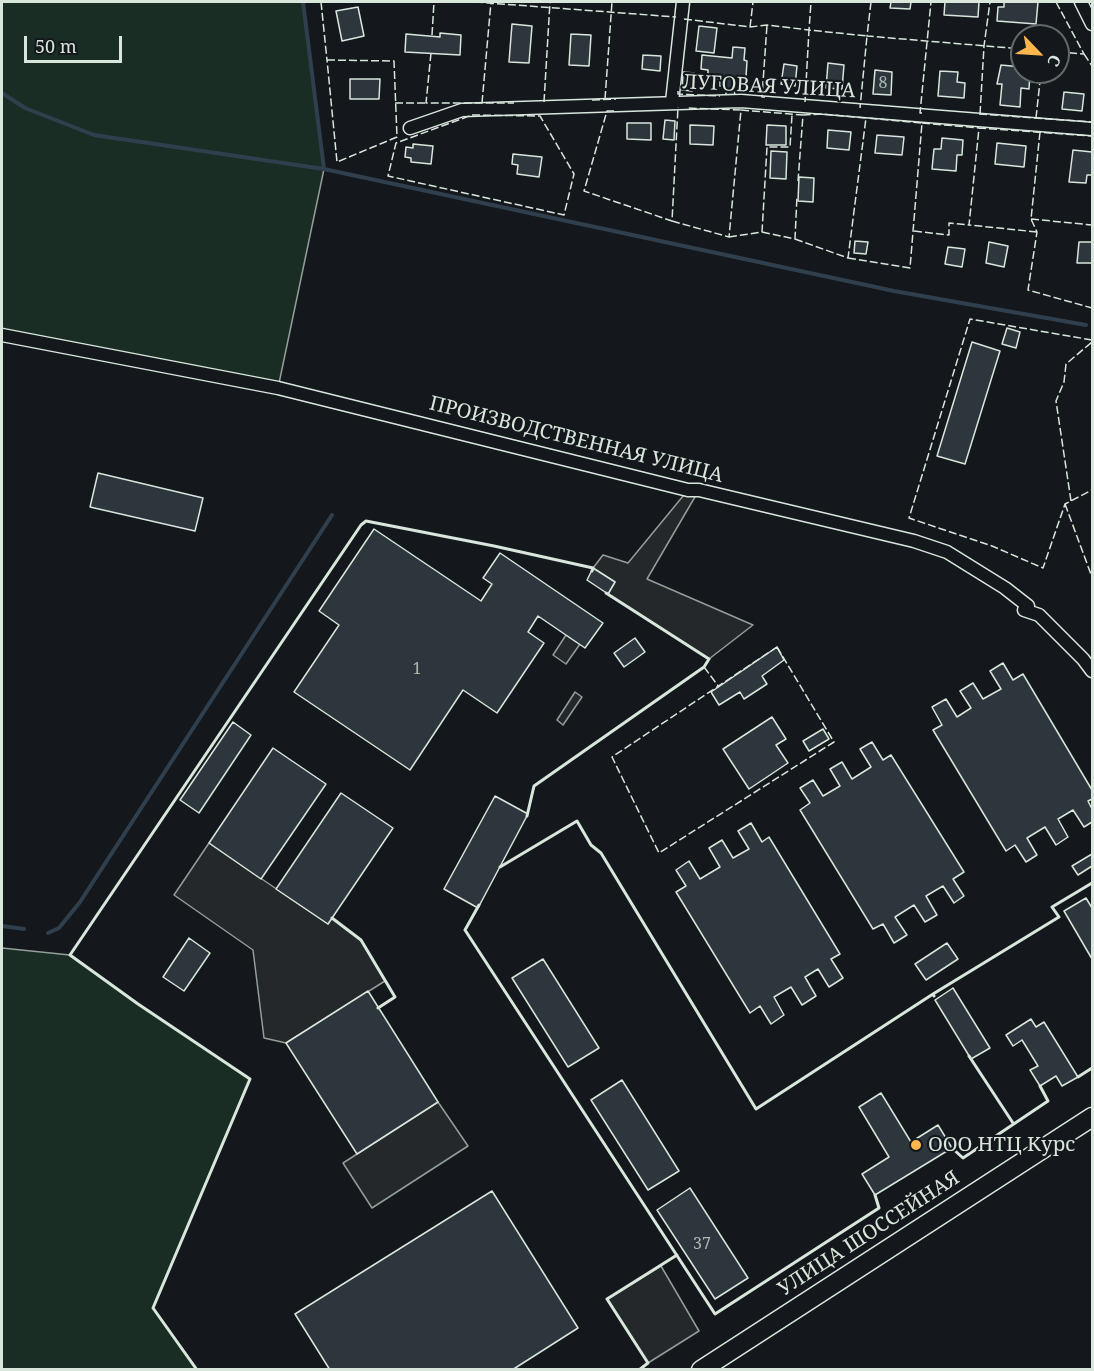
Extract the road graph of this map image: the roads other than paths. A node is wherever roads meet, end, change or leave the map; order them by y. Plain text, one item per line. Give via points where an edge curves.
1 (683, 2) edge
2 (1081, 2) edge
3 (1092, 24) edge
4 (672, 102) junction
5 (410, 128) dead end
6 (1092, 129) edge
7 (2, 335) edge
8 (1092, 671) edge
9 (1092, 1117) edge
10 (701, 1370) edge

1 - 4 street
2 - 3 street
4 - 5 street, ЛУГОВАЯ УЛИЦА via 462,110
4 - 6 street, ЛУГОВАЯ УЛИЦА via 741,101
7 - 8 street, ПРОИЗВОДСТВЕННАЯ УЛИЦА via 278,388 947,552 1005,588 1028,606 1024,610 1039,615
9 - 10 main road, УЛИЦА ШОССЕЙНАЯ

